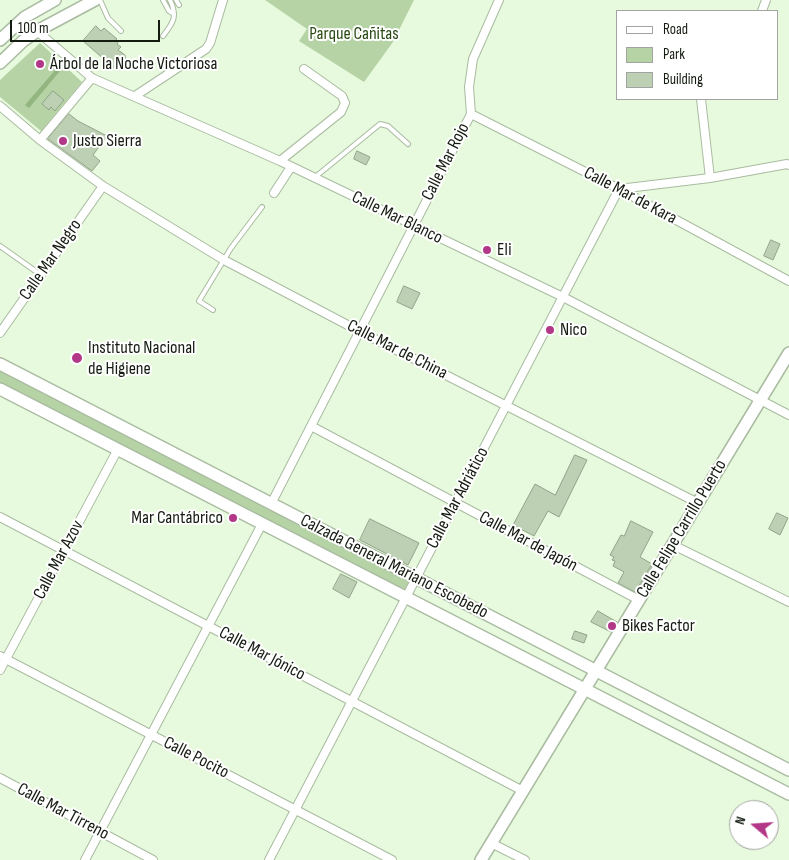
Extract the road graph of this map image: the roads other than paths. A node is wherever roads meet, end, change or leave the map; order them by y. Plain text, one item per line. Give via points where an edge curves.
1 (55, 0) edge
2 (96, 0) edge
3 (100, 0) edge
4 (163, 0) edge
5 (170, 0) edge
6 (176, 0) edge
7 (223, 0) edge
8 (499, 0) edge
9 (179, 5) dead end
10 (174, 14) junction
11 (37, 31) junction
12 (121, 31) dead end
13 (163, 36) dead end
14 (0, 40) edge
15 (0, 63) edge
16 (304, 69) dead end
17 (92, 78) junction
18 (135, 96) junction
19 (701, 100) edge
20 (0, 106) edge
21 (470, 114) junction
22 (40, 140) junction
23 (408, 144) dead end
24 (280, 161) junction
25 (789, 166) edge
26 (291, 167) junction
27 (314, 178) junction
28 (710, 178) junction
29 (103, 186) junction
30 (619, 189) junction
31 (274, 193) dead end
32 (262, 207) dead end
33 (413, 226) junction
34 (0, 246) edge
35 (224, 260) junction
36 (41, 275) junction
37 (789, 281) edge
38 (563, 297) junction
39 (213, 310) dead end
40 (359, 331) junction
41 (0, 333) edge
42 (789, 353) edge
43 (0, 364) edge
44 (786, 365) edge
45 (0, 389) edge
46 (760, 401) junction
47 (507, 405) junction
48 (789, 414) edge
49 (311, 426) junction
50 (118, 449) junction
51 (456, 503) junction
52 (698, 503) junction
53 (271, 504) junction
54 (0, 517) edge
55 (262, 524) junction
56 (673, 545) junction
57 (64, 550) junction
58 (416, 578) junction
59 (406, 598) junction
60 (639, 600) junction
61 (789, 602) edge
62 (209, 626) junction
63 (3, 658) edge
64 (0, 670) edge
65 (596, 671) junction
66 (585, 690) junction
67 (353, 702) junction
68 (150, 735) junction
69 (789, 770) edge
70 (0, 778) edge
71 (523, 791) junction
72 (789, 794) edge
73 (296, 810) junction
74 (99, 832) junction
75 (491, 843) junction
76 (85, 860) edge
77 (153, 860) edge
78 (269, 860) edge
79 (392, 860) edge
80 (481, 860) edge
81 (525, 860) edge

1 - 14 main road via 25,17
2 - 11 main road
3 - 12 lane via 108,18
4 - 10 lane
5 - 10 lane
6 - 9 lane
7 - 18 street via 206,49
8 - 21 street, Calle Mar Rojo via 473,59
10 - 13 lane via 173,23
11 - 15 main road
11 - 17 street, Calle Mar Blanco
16 - 24 street via 342,96 345,103 341,112
17 - 18 street, Calle Mar Blanco
17 - 22 street
18 - 24 street, Calle Mar Blanco
19 - 28 street
20 - 22 street, Calle Mar de China
21 - 30 street, Calle Mar de Kara
21 - 33 street, Calle Mar Rojo
22 - 29 street, Calle Mar de China
23 - 27 lane via 388,126 380,124
24 - 26 street, Calle Mar Blanco
25 - 28 street
26 - 27 street, Calle Mar Blanco
26 - 31 street
27 - 33 street, Calle Mar Blanco
28 - 30 street
29 - 35 street, Calle Mar de China
29 - 36 street, Calle Mar Negro
30 - 37 street, Calle Mar de Kara
30 - 38 street, Calle Mar Adriático
32 - 35 lane
33 - 38 street, Calle Mar Blanco
33 - 40 street, Calle Mar Rojo
34 - 36 lane
35 - 39 lane via 199,301
35 - 40 street, Calle Mar de China
36 - 41 street, Calle Mar Negro
38 - 46 street, Calle Mar Blanco
38 - 47 street, Calle Mar Adriático
40 - 47 street, Calle Mar de China
40 - 49 street, Calle Mar Rojo
42 - 44 main road, Calle Felipe Carrillo Puerto
43 - 53 main road, Calzada General Mariano Escobedo
44 - 46 main road, Calle Felipe Carrillo Puerto
45 - 50 main road, Calzada General Mariano Escobedo
46 - 48 street, Calle Mar Blanco
46 - 52 main road, Calle Felipe Carrillo Puerto
47 - 51 street, Calle Mar Adriático
47 - 52 street, Calle Mar de China
49 - 51 street, Calle Mar de Japón
49 - 53 street, Calle Mar Rojo
50 - 55 main road, Calzada General Mariano Escobedo
50 - 57 street, Calle Mar Azov
51 - 58 street, Calle Mar Adriático
51 - 60 street, Calle Mar de Japón
52 - 56 main road, Calle Felipe Carrillo Puerto
53 - 58 main road, Calzada General Mariano Escobedo
54 - 57 street, Calle Mar Jónico
55 - 59 main road, Calzada General Mariano Escobedo
55 - 62 street
56 - 60 main road, Calle Felipe Carrillo Puerto
56 - 61 street
57 - 62 street, Calle Mar Jónico
57 - 63 street, Calle Mar Azov
58 - 59 street, Calle Mar Adriático
58 - 65 main road, Calzada General Mariano Escobedo
59 - 66 main road, Calzada General Mariano Escobedo
59 - 67 street, Calle Mar Adriático
60 - 65 main road, Calle Felipe Carrillo Puerto
62 - 67 street, Calle Mar Jónico
62 - 68 street
63 - 64 street, Calle Mar Azov
63 - 68 street, Calle Pocito
65 - 66 main road, Calle Felipe Carrillo Puerto
65 - 69 main road, Calzada General Mariano Escobedo
66 - 71 main road, Calle Felipe Carrillo Puerto
66 - 72 main road, Calzada General Mariano Escobedo
67 - 71 street, Calle Mar Jónico
67 - 73 street, Calle Mar Adriático
68 - 73 street, Calle Pocito
68 - 74 street
70 - 74 street, Calle Mar Tirreno
71 - 75 main road, Calle Felipe Carrillo Puerto
73 - 78 street, Calle Mar Adriático
73 - 79 street, Calle Pocito
74 - 76 street
74 - 77 street, Calle Mar Tirreno
75 - 80 main road, Calle Felipe Carrillo Puerto
75 - 81 street

